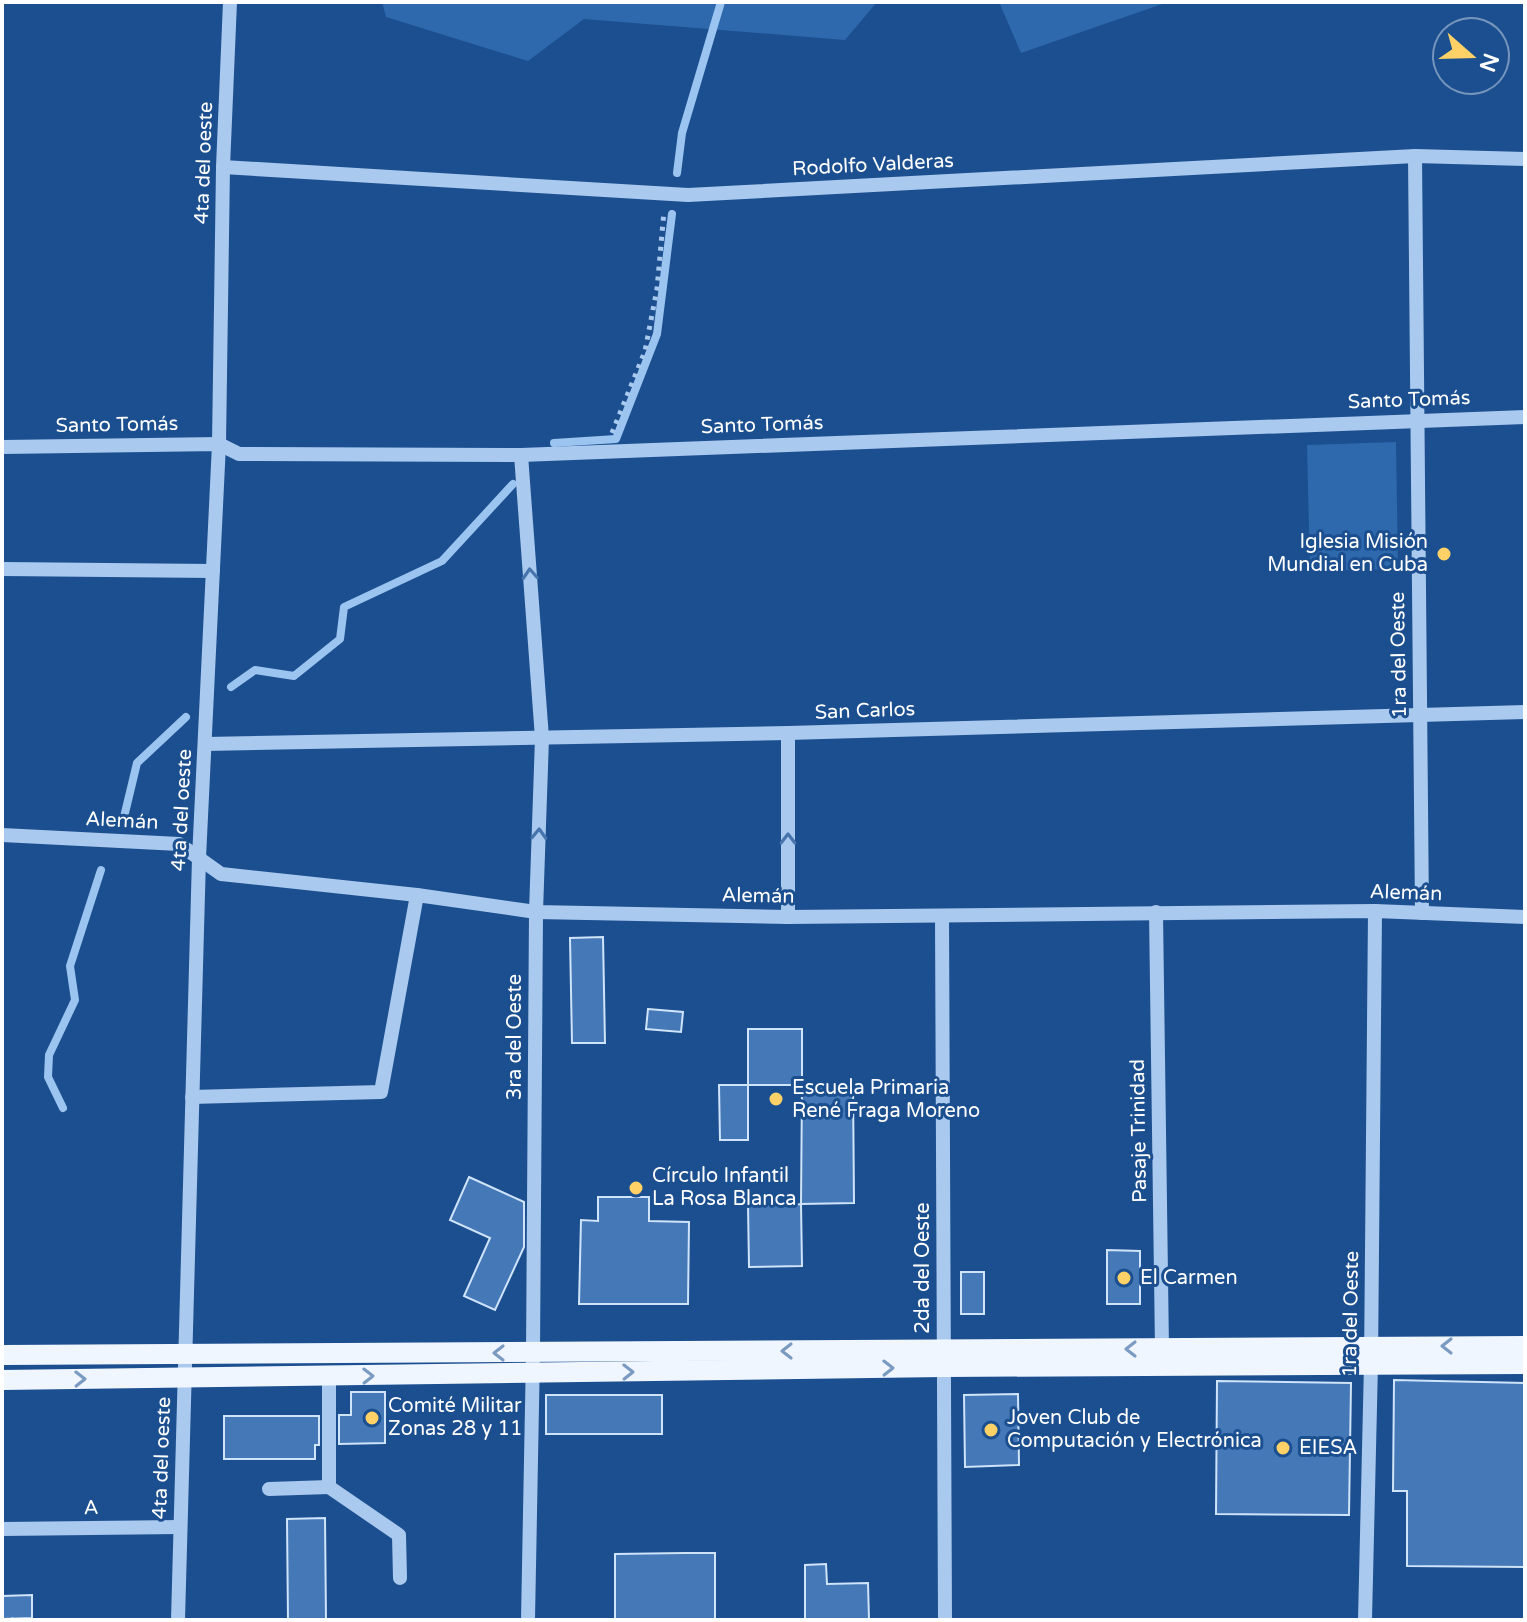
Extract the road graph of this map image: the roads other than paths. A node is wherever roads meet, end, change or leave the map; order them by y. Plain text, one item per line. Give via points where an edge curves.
1 (230, 2) edge
2 (1415, 156) junction
3 (1525, 159) edge
4 (223, 167) junction
5 (1525, 417) edge
6 (1417, 419) junction
7 (219, 444) junction
8 (2, 447) edge
9 (521, 455) junction
10 (2, 569) edge
11 (213, 571) junction
12 (1525, 712) edge
13 (1420, 714) junction
14 (788, 733) junction
15 (542, 738) junction
16 (205, 744) junction
17 (2, 835) edge
18 (199, 858) junction
19 (417, 895) junction
20 (1375, 911) junction
21 (536, 912) junction
22 (1156, 912) junction
23 (1422, 913) junction
24 (942, 916) junction
25 (788, 917) junction
26 (1525, 917) edge
27 (192, 1097) junction
28 (1525, 1346) edge
29 (1162, 1349) junction
30 (185, 1353) junction
31 (2, 1355) edge
32 (1371, 1355) junction
33 (944, 1358) junction
34 (533, 1363) junction
35 (1525, 1364) edge
36 (329, 1376) junction
37 (185, 1377) junction
38 (2, 1380) edge
39 (329, 1487) junction
40 (269, 1489) dead end
41 (180, 1527) junction
42 (2, 1529) edge
43 (400, 1578) dead end
44 (178, 1620) edge
45 (528, 1620) edge
46 (945, 1620) edge
47 (1365, 1620) edge

1 - 4 street, 4ta del oeste
2 - 3 street, Rodolfo Valderas
2 - 4 street, Rodolfo Valderas via 665,194
2 - 6 street, 1ra del Oeste
4 - 7 street, 4ta del oeste
5 - 6 street, Santo Tomás
6 - 9 street, Santo Tomás
6 - 13 street, 1ra del Oeste
7 - 8 street, Santo Tomás
7 - 9 street, Santo Tomás via 239,454
7 - 11 street, 4ta del oeste
15 -> 9 street, 3ra del Oeste
10 - 11 street
11 - 16 street, 4ta del oeste
12 - 13 street, San Carlos
13 - 14 street, San Carlos
13 - 23 street, 1ra del Oeste
14 - 15 street, San Carlos
25 -> 14 street
15 - 16 street, San Carlos
21 -> 15 street, 3ra del Oeste
16 - 18 street, 4ta del oeste
17 - 18 street, Alemán via 179,844
18 - 19 street, Alemán via 221,874
18 - 27 street, 4ta del oeste
19 - 21 street, Alemán
19 - 27 street via 381,1092
20 - 22 street, Alemán
20 - 23 street, Alemán
20 - 32 street, 1ra del Oeste
21 - 25 street, Alemán
21 - 34 street, 3ra del Oeste
22 - 24 street, Alemán
22 - 29 street, Pasaje Trinidad
23 - 26 street, Alemán
24 - 25 street, Alemán
24 - 33 street, 2da del Oeste
27 - 30 street, 4ta del oeste
28 -> 32 main road
29 - 32 main road
29 -> 33 main road
30 - 31 main road
34 -> 30 main road
30 - 37 street, 4ta del oeste
32 - 33 main road
32 - 35 main road
32 - 47 street, 1ra del Oeste
33 - 34 main road
33 - 46 street, 2da del Oeste
36 -> 34 main road
34 - 45 street, 3ra del Oeste
36 - 37 main road
36 - 39 street
38 -> 37 main road
37 - 41 street, 4ta del oeste
39 - 40 street
39 - 43 street via 399,1535
41 - 42 street, A
41 - 44 street, 4ta del oeste

